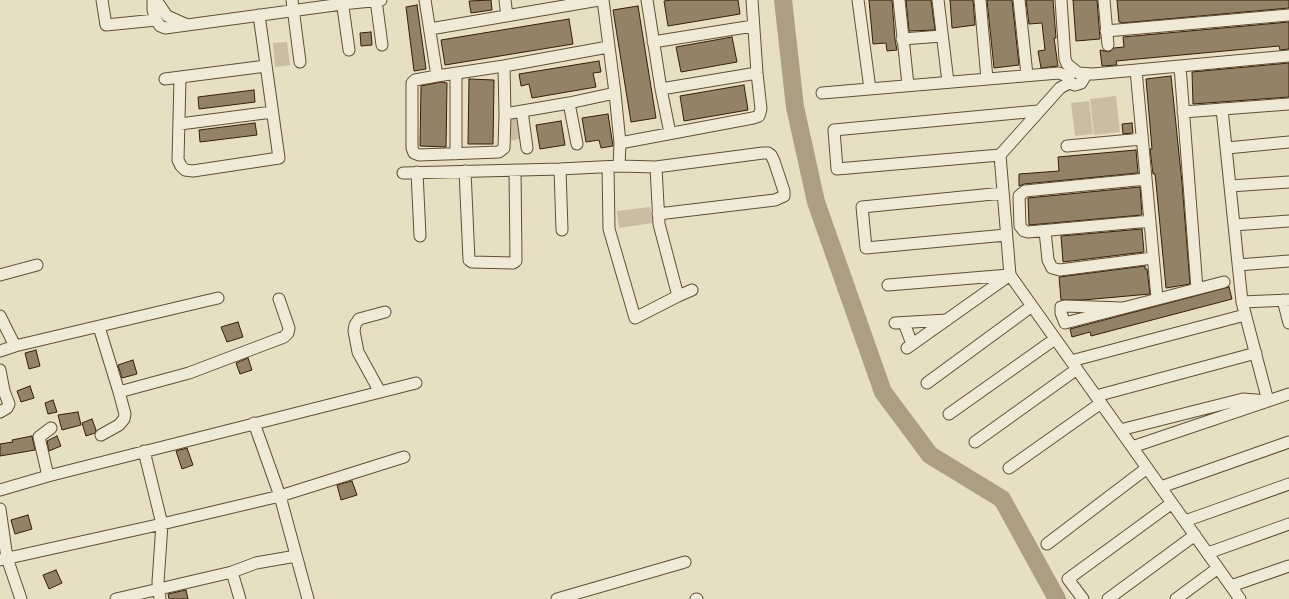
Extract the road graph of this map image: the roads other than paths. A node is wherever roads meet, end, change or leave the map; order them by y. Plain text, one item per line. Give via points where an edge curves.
1 (102, 0) edge
2 (152, 0) edge
3 (156, 0) edge
4 (378, 0) edge
5 (425, 0) edge
6 (505, 0) edge
7 (599, 0) edge
8 (602, 0) edge
9 (647, 0) edge
10 (752, 0) edge
11 (858, 0) edge
12 (899, 0) edge
13 (938, 0) edge
14 (980, 0) edge
15 (1019, 0) edge
16 (1060, 0) edge
17 (1104, 0) edge
18 (342, 2) edge
19 (552, 4) edge
20 (292, 6) edge
21 (259, 15) junction
22 (1289, 15) edge
23 (507, 16) junction
24 (156, 20) junction
25 (186, 25) junction
26 (753, 26) junction
27 (430, 29) junction
28 (1106, 31) junction
29 (942, 36) junction
30 (902, 39) junction
31 (653, 42) junction
32 (382, 45) dead end
33 (1108, 45) dead end
34 (608, 47) junction
35 (349, 50) dead end
36 (1289, 56) edge
37 (300, 62) dead end
38 (266, 66) junction
39 (504, 66) junction
40 (1180, 66) junction
41 (1136, 70) junction
42 (757, 73) junction
43 (456, 74) junction
44 (438, 76) junction
45 (1027, 76) junction
46 (1070, 76) junction
47 (180, 78) junction
48 (165, 79) dead end
49 (987, 79) junction
50 (948, 82) junction
51 (908, 86) junction
52 (661, 89) junction
53 (870, 89) junction
54 (615, 93) junction
55 (822, 93) dead end
56 (569, 103) junction
57 (1289, 104) edge
58 (1222, 109) junction
59 (522, 110) junction
60 (1038, 111) junction
61 (272, 112) junction
62 (1183, 112) junction
63 (505, 114) junction
64 (180, 124) junction
65 (670, 133) junction
66 (1142, 139) junction
67 (1289, 142) edge
68 (620, 143) junction
69 (577, 144) dead end
70 (1067, 146) dead end
71 (527, 148) dead end
72 (1227, 148) junction
73 (456, 154) junction
74 (1000, 155) junction
75 (619, 166) junction
76 (608, 167) junction
77 (656, 167) junction
78 (560, 169) junction
79 (515, 170) junction
80 (465, 171) junction
81 (418, 172) junction
82 (403, 173) dead end
83 (1146, 178) junction
84 (1289, 182) edge
85 (1230, 186) junction
86 (1003, 193) junction
87 (658, 214) junction
88 (1150, 221) junction
89 (1289, 221) edge
90 (1234, 225) junction
91 (562, 230) dead end
92 (1045, 231) junction
93 (1006, 235) junction
94 (420, 236) dead end
95 (1153, 258) junction
96 (1289, 261) edge
97 (37, 265) dead end
98 (1238, 265) junction
99 (0, 275) edge
100 (1010, 275) junction
101 (1224, 282) dead end
102 (888, 285) dead end
103 (1196, 288) junction
104 (692, 290) dead end
105 (678, 296) junction
106 (218, 298) dead end
107 (1157, 298) junction
108 (279, 299) dead end
109 (1286, 300) edge
110 (1242, 302) junction
111 (1032, 306) junction
112 (1122, 308) dead end
113 (386, 312) dead end
114 (1246, 315) junction
115 (0, 316) edge
116 (947, 320) junction
117 (1289, 323) edge
118 (99, 327) junction
119 (1055, 338) junction
120 (15, 346) junction
121 (0, 351) edge
122 (1256, 353) junction
123 (1074, 365) junction
124 (0, 370) edge
125 (416, 382) dead end
126 (927, 383) dead end
127 (119, 392) junction
128 (380, 392) junction
129 (1289, 394) edge
130 (1098, 399) junction
131 (1268, 401) junction
132 (0, 412) edge
133 (949, 414) dead end
134 (254, 423) junction
135 (51, 428) dead end
136 (1120, 430) junction
137 (101, 435) dead end
138 (975, 442) dead end
139 (1289, 442) edge
140 (1132, 447) junction
141 (144, 451) junction
142 (404, 457) dead end
143 (1009, 468) dead end
144 (1147, 468) junction
145 (48, 476) junction
146 (1289, 484) edge
147 (1161, 487) junction
148 (0, 490) edge
149 (280, 496) junction
150 (1172, 503) junction
151 (0, 509) edge
152 (1185, 521) junction
153 (162, 524) junction
154 (1289, 524) edge
155 (1195, 535) junction
156 (1047, 544) dead end
157 (1208, 553) junction
158 (296, 556) junction
159 (4, 559) edge
160 (685, 562) dead end
161 (1289, 566) edge
162 (1218, 568) junction
163 (232, 572) junction
164 (1231, 586) junction
165 (159, 594) edge
166 (21, 599) edge
167 (116, 599) edge
168 (240, 599) edge
169 (308, 599) edge
170 (557, 599) edge
171 (1083, 599) edge
172 (1108, 599) edge
173 (1176, 599) edge
174 (1240, 599) edge

1 - 24 street via 106,25
2 - 24 street
3 - 25 street via 167,16
4 - 18 street
4 - 32 street
5 - 27 street
6 - 23 street
7 - 19 street
8 - 34 street
9 - 31 street
10 - 26 street
11 - 53 street
12 - 30 street
13 - 29 street
14 - 49 street
15 - 45 street
16 - 46 street via 1065,59
17 - 28 street
18 - 20 street
18 - 35 street
19 - 23 street
20 - 21 street
20 - 37 street
21 - 25 street
21 - 38 street
22 - 28 street
23 - 27 street
24 - 25 street via 165,28
26 - 31 street
26 - 42 street
27 - 44 street
28 - 33 street
29 - 30 street
29 - 50 street
30 - 51 street
31 - 52 street
34 - 39 street
34 - 54 street
36 - 40 street
38 - 47 street
38 - 61 street
39 - 43 street
39 - 63 street
40 - 41 street
40 - 62 street
41 - 46 street via 1086,75 1078,73
41 - 66 street
42 - 52 street
42 - 65 street via 761,109 759,116
43 - 44 street
43 - 73 street
44 - 73 street via 415,80 412,83 412,148 414,153 419,155
45 - 46 street via 1059,73
45 - 49 street
46 - 60 street
47 - 48 street
47 - 64 street
49 - 50 street
50 - 51 street
51 - 53 street
52 - 65 street
53 - 55 street
54 - 56 street
54 - 68 street
56 - 59 street
56 - 69 street
57 - 58 street
58 - 62 street
58 - 72 street
59 - 63 street
59 - 71 street
60 - 74 street
60 - 74 street via 834,130 837,169
61 - 64 street
61 - 64 street via 279,158 193,171 185,170 178,160
62 - 103 street
63 - 73 street via 504,148 499,152
65 - 68 street
66 - 70 street
66 - 83 street
67 - 72 street
68 - 75 street
72 - 85 street
74 - 86 street
75 - 76 street
75 - 77 street
76 - 78 street
76 - 105 street via 609,229 635,318
77 - 87 street
77 - 87 street via 763,153 771,155 784,191 784,196 775,200
78 - 79 street
78 - 91 street
79 - 80 street
79 - 80 street via 516,261 513,263 468,260
80 - 81 street
81 - 82 street
81 - 94 street
83 - 88 street
83 - 92 street via 1022,192 1019,196 1020,226 1028,232
84 - 85 street
85 - 90 street
86 - 93 street
86 - 93 street via 862,207 866,248
87 - 105 street
88 - 92 street
88 - 95 street
89 - 90 street
90 - 98 street
92 - 95 street via 1048,260 1052,268 1060,270
93 - 100 street
95 - 107 street
96 - 98 street
97 - 99 street
98 - 110 street
100 - 102 street
100 - 111 street
100 - 116 street
101 - 103 street
103 - 107 street
104 - 105 street
106 - 118 street
107 - 112 street
108 - 127 street via 289,328 288,334 284,337 188,373
109 - 110 street
109 - 117 street
110 - 114 street
111 - 119 street
111 - 126 street
113 - 128 street via 359,319 354,330 358,352
114 - 122 street
114 - 123 street
115 - 120 street
116 - 116 street via 909,346 900,323
118 - 120 street
118 - 127 street
119 - 123 street
119 - 133 street
120 - 121 street
122 - 130 street
122 - 131 street
123 - 130 street
123 - 138 street
124 - 132 street via 8,404 7,408
125 - 128 street
127 - 137 street via 124,419 119,425
128 - 134 street
129 - 131 street
130 - 136 street
130 - 143 street
131 - 136 street via 1243,399
131 - 140 street
134 - 141 street
134 - 149 street
135 - 145 street via 39,437
136 - 140 street
139 - 147 street
140 - 144 street
141 - 145 street
141 - 153 street
142 - 149 street
144 - 147 street
144 - 156 street
145 - 148 street
146 - 152 street
147 - 150 street
149 - 153 street
149 - 158 street
150 - 152 street
150 - 171 street via 1068,579
151 - 159 street
152 - 155 street
153 - 159 street
153 - 165 street
154 - 157 street
155 - 157 street
155 - 172 street
157 - 162 street
158 - 163 street via 256,563
158 - 169 street
159 - 166 street
160 - 170 street
161 - 164 street
162 - 164 street
162 - 173 street
163 - 165 street
163 - 168 street
164 - 174 street
165 - 167 street

